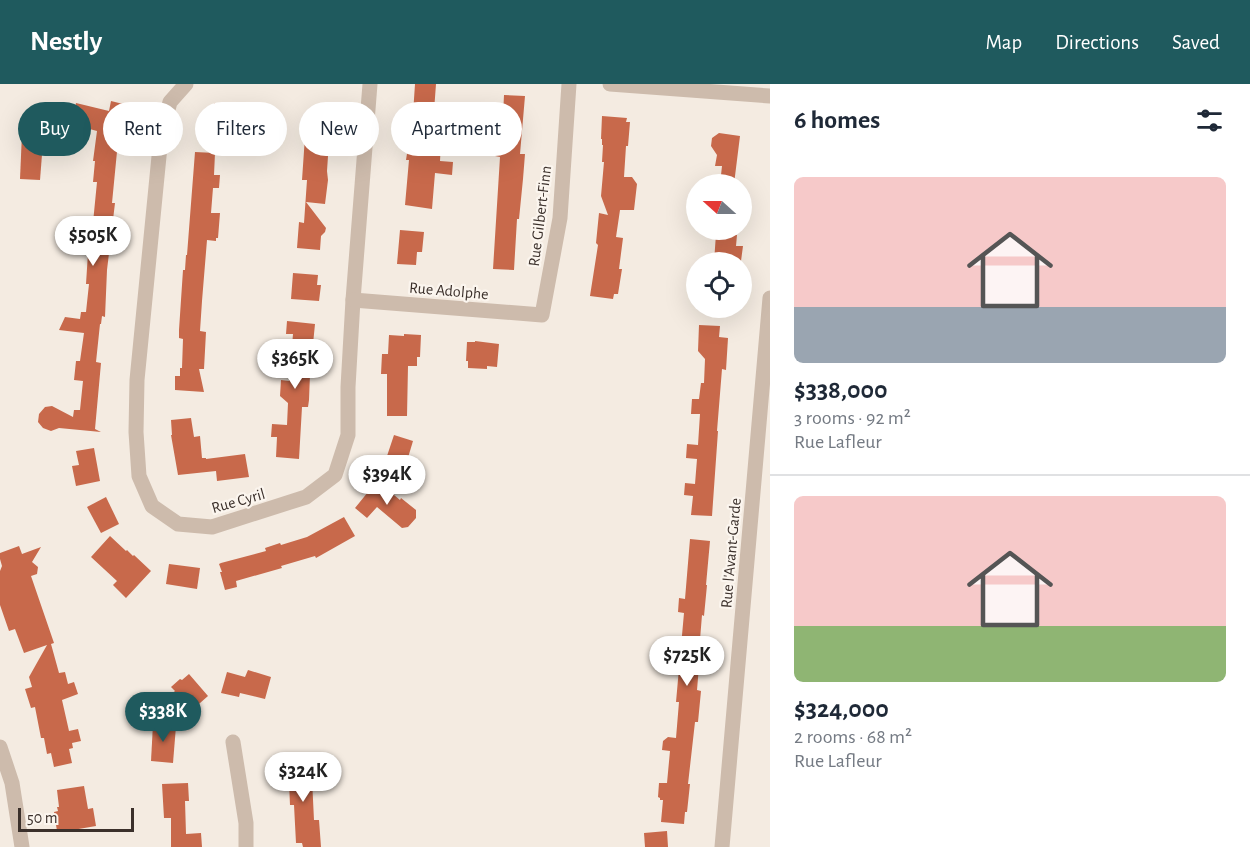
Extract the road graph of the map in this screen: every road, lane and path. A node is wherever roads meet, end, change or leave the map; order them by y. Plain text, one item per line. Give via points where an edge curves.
1 (186, 84) edge
2 (370, 84) edge
3 (569, 84) edge
4 (610, 84) edge
5 (770, 96) edge
6 (770, 298) edge
7 (353, 300) junction
8 (542, 315) joint
9 (234, 742) dead end
10 (0, 747) edge
11 (6, 794) edge
12 (22, 847) edge
13 (246, 847) edge
14 (722, 847) edge

1 - 7 street, Rue Cyril via 170,102 161,136 137,380 139,476 152,506 178,524 212,527 306,497 335,475 348,435
2 - 7 street, Rue Cyril
3 - 8 street, Rue Gilbert-Finn via 560,218
4 - 5 street
6 - 14 street, Rue l'Avant-Garde
7 - 8 street, Rue Adolphe
9 - 13 street
10 - 11 street via 12,783
11 - 12 street

